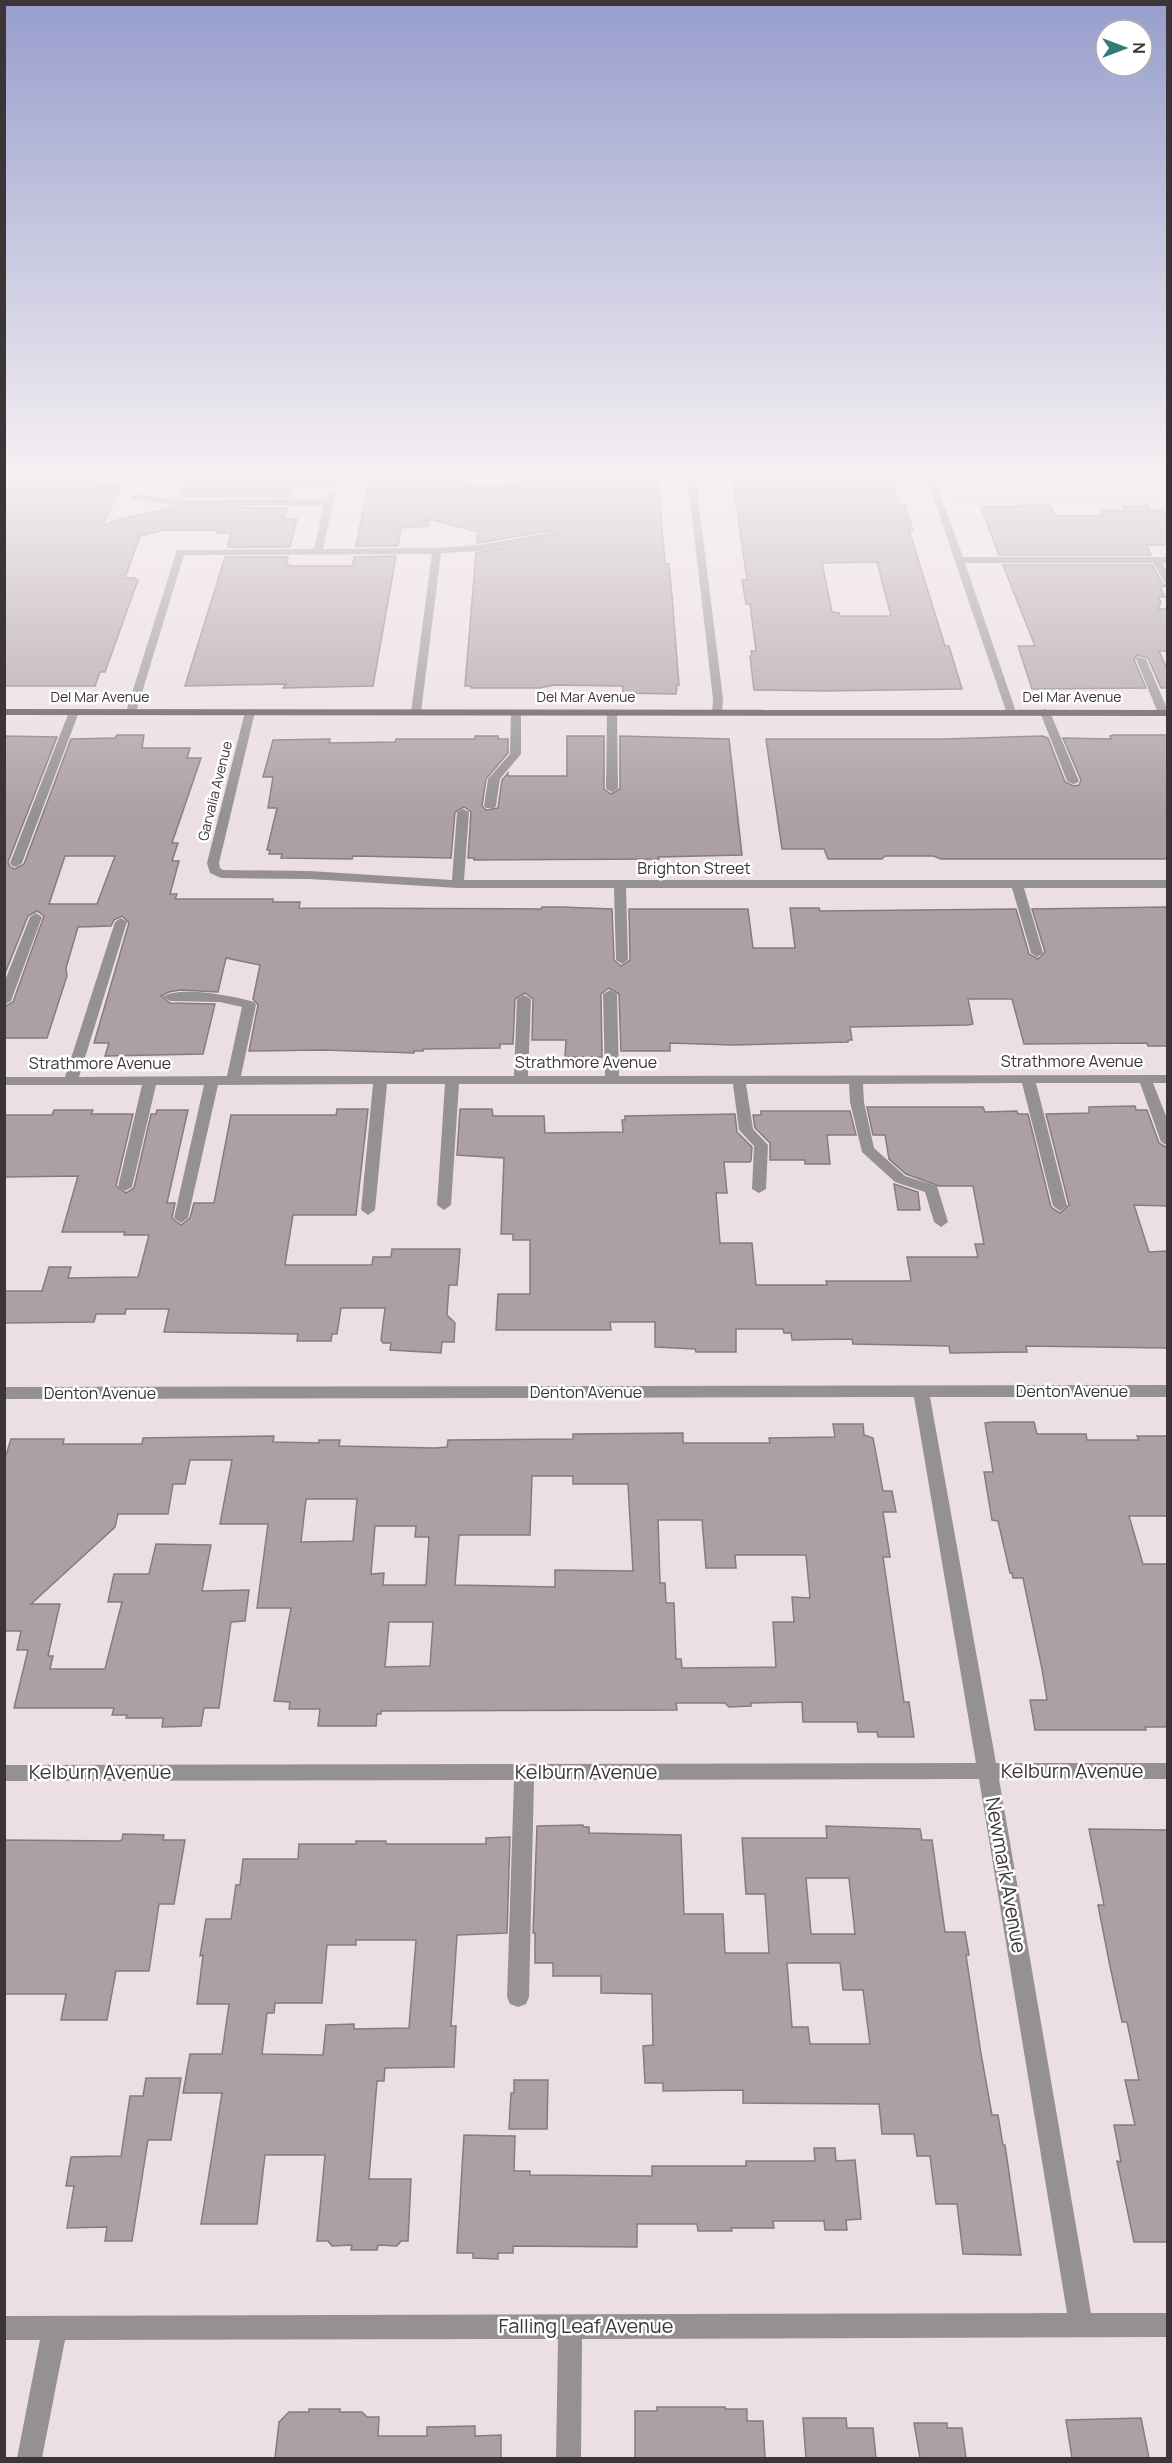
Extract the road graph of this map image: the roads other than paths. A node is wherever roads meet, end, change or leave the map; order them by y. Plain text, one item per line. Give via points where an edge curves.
1 (169, 588) edge
2 (432, 588) edge
3 (705, 588) edge
4 (969, 588) edge
5 (1141, 659) dead end
6 (4, 712) edge
7 (74, 712) junction
8 (131, 712) junction
9 (250, 712) junction
10 (416, 712) junction
11 (612, 712) junction
12 (717, 712) junction
13 (1011, 712) junction
14 (1046, 712) junction
15 (516, 713) junction
16 (1165, 713) edge
17 (1073, 782) dead end
18 (612, 789) dead end
19 (490, 806) dead end
20 (463, 812) dead end
21 (16, 863) dead end
22 (221, 874) joint
23 (458, 884) junction
24 (620, 884) junction
25 (1017, 884) junction
26 (1167, 884) edge
27 (36, 917) dead end
28 (121, 922) dead end
29 (1037, 953) dead end
30 (622, 960) dead end
31 (610, 994) dead end
32 (170, 997) dead end
33 (524, 999) dead end
34 (4, 1001) edge
35 (856, 1079) junction
36 (1028, 1079) junction
37 (1145, 1079) junction
38 (1167, 1079) edge
39 (452, 1080) junction
40 (521, 1080) junction
41 (612, 1080) junction
42 (739, 1080) junction
43 (4, 1081) edge
44 (71, 1081) junction
45 (150, 1081) junction
46 (212, 1081) junction
47 (233, 1081) junction
48 (380, 1081) junction
49 (1167, 1142) edge
50 (125, 1187) dead end
51 (759, 1189) dead end
52 (444, 1205) dead end
53 (1059, 1206) dead end
54 (368, 1210) dead end
55 (181, 1218) dead end
56 (941, 1222) dead end
57 (1167, 1391) edge
58 (921, 1392) junction
59 (4, 1393) edge
60 (1167, 1771) edge
61 (524, 1772) junction
62 (988, 1772) junction
63 (4, 1773) edge
64 (518, 1997) dead end
65 (1081, 2324) junction
66 (1167, 2325) edge
67 (570, 2327) junction
68 (4, 2328) edge
69 (54, 2328) junction
70 (29, 2458) edge
71 (569, 2458) edge

1 - 8 street
2 - 10 street
3 - 12 street
4 - 13 street
5 - 16 street
6 - 7 main road, Del Mar Avenue
7 - 8 main road, Del Mar Avenue
7 - 21 street
8 - 9 main road, Del Mar Avenue
9 - 10 main road, Del Mar Avenue
9 - 22 street, Garvalia Avenue via 213,863 214,870
10 - 15 main road, Del Mar Avenue
11 - 12 main road, Del Mar Avenue
11 - 15 main road, Del Mar Avenue
11 - 18 street
12 - 13 main road, Del Mar Avenue
13 - 14 main road, Del Mar Avenue
14 - 16 main road, Del Mar Avenue
14 - 17 street
15 - 19 street via 515,754 494,778
20 - 23 street
22 - 23 street, Brighton Street
23 - 24 street, Brighton Street
24 - 25 street, Brighton Street
24 - 30 street
25 - 26 street, Brighton Street
25 - 29 street
27 - 34 street
28 - 44 street
31 - 41 street
32 - 47 street via 236,999 249,1005
33 - 40 street
35 - 36 street, Strathmore Avenue
35 - 42 street, Strathmore Avenue
35 - 56 street via 867,1149 900,1179 932,1188
36 - 37 street, Strathmore Avenue
36 - 53 street
37 - 38 street, Strathmore Avenue
37 - 49 street
39 - 40 street, Strathmore Avenue
39 - 48 street, Strathmore Avenue
39 - 52 street
40 - 41 street, Strathmore Avenue
41 - 42 street, Strathmore Avenue
42 - 51 street via 746,1130 761,1145
43 - 44 street, Strathmore Avenue
44 - 45 street, Strathmore Avenue
45 - 46 street, Strathmore Avenue
45 - 50 street
46 - 47 street, Strathmore Avenue
46 - 55 street
47 - 48 street, Strathmore Avenue
48 - 54 street
57 - 58 street, Denton Avenue
58 - 59 street, Denton Avenue
58 - 62 street, Newmark Avenue
60 - 62 street, Kelburn Avenue
61 - 62 street, Kelburn Avenue
61 - 63 street, Kelburn Avenue
61 - 64 street
62 - 65 street, Newmark Avenue
65 - 66 street, Falling Leaf Avenue
65 - 67 street, Falling Leaf Avenue
67 - 69 street, Falling Leaf Avenue
67 - 71 street
68 - 69 street, Falling Leaf Avenue
69 - 70 street

